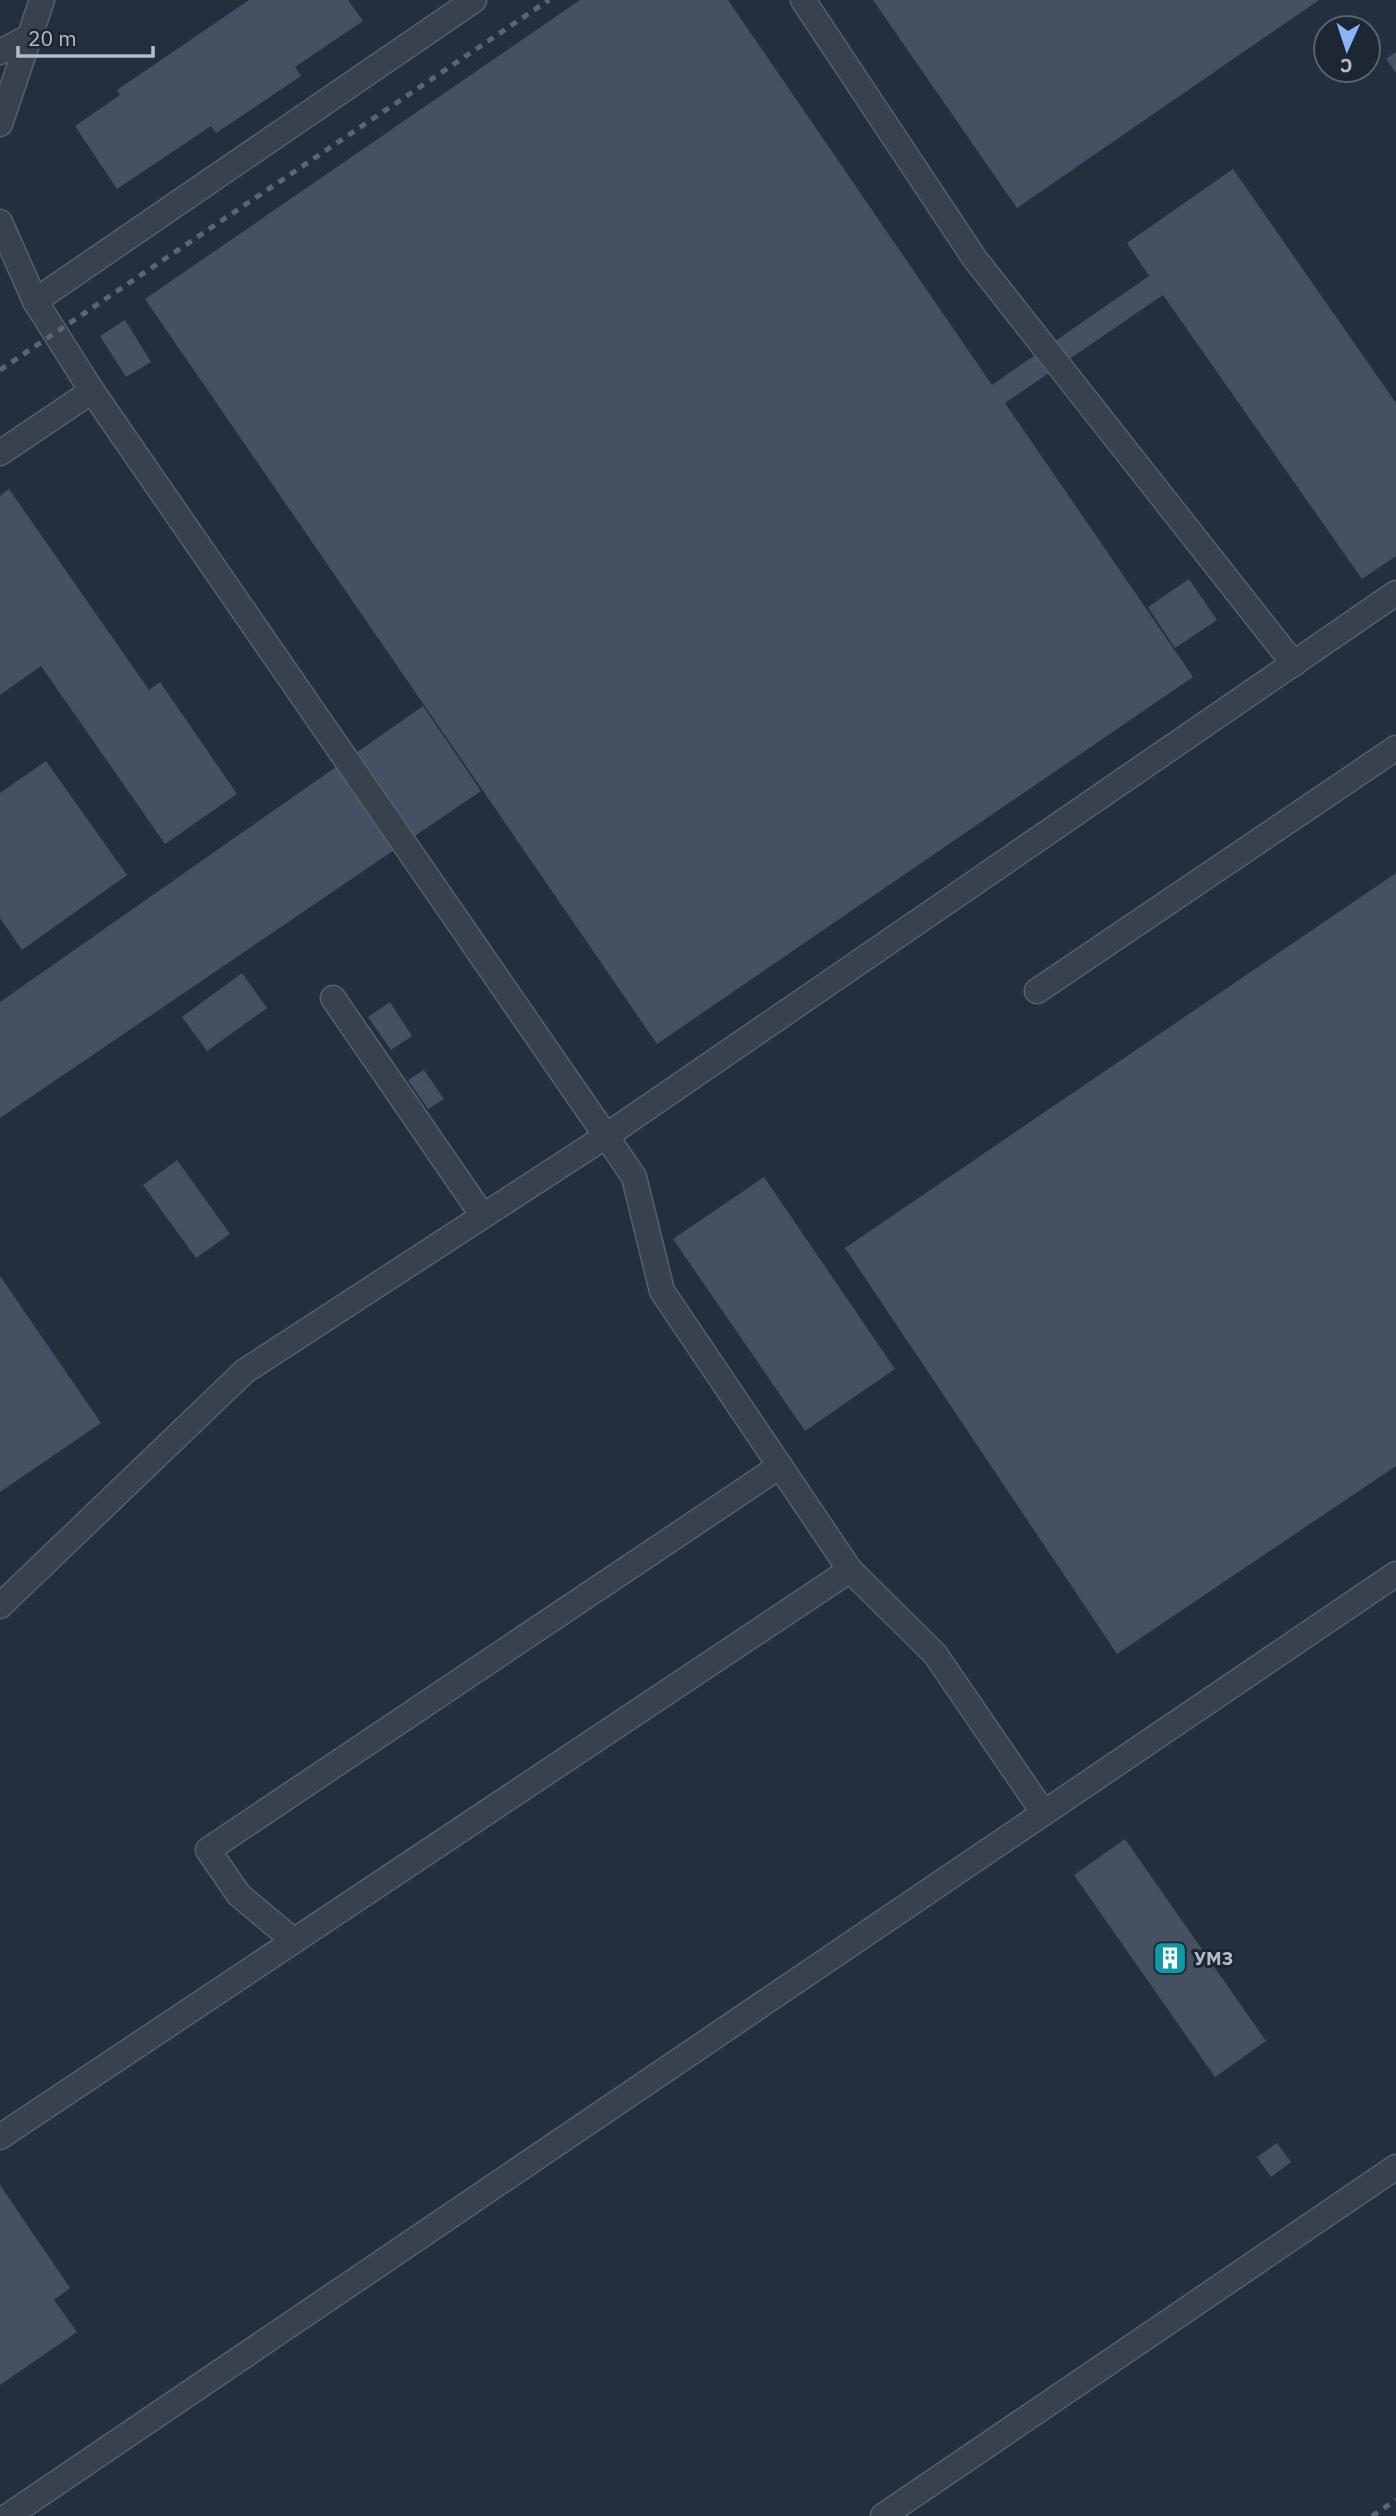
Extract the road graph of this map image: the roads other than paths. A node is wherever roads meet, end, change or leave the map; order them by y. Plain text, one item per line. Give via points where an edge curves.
1 (42, 0) edge
2 (474, 0) edge
3 (803, 0) edge
4 (27, 38) junction
5 (0, 52) edge
6 (0, 124) edge
7 (0, 222) edge
8 (35, 301) junction
9 (92, 391) junction
10 (0, 453) edge
11 (1396, 593) edge
12 (1294, 664) junction
13 (1396, 748) edge
14 (1037, 991) dead end
15 (333, 998) dead end
16 (606, 1136) junction
17 (483, 1216) junction
18 (780, 1466) junction
19 (850, 1570) junction
20 (1396, 1574) edge
21 (0, 1606) edge
22 (1043, 1812) junction
23 (293, 1940) junction
24 (0, 2137) edge
25 (1396, 2167) edge
26 (8, 2516) edge
27 (883, 2516) edge

1 - 4 lane
2 - 8 lane
3 - 12 lane via 975,259
4 - 5 lane
4 - 6 lane
7 - 8 lane
8 - 9 lane
9 - 10 lane
9 - 16 lane
11 - 12 lane
12 - 16 lane
13 - 14 lane
15 - 17 lane
16 - 17 lane
16 - 18 lane via 634,1177 662,1291
17 - 21 lane via 245,1371
18 - 19 lane
18 - 23 lane via 208,1850 239,1895
19 - 22 lane via 935,1654
19 - 23 lane
20 - 22 lane
22 - 26 lane
23 - 24 lane
25 - 27 lane

